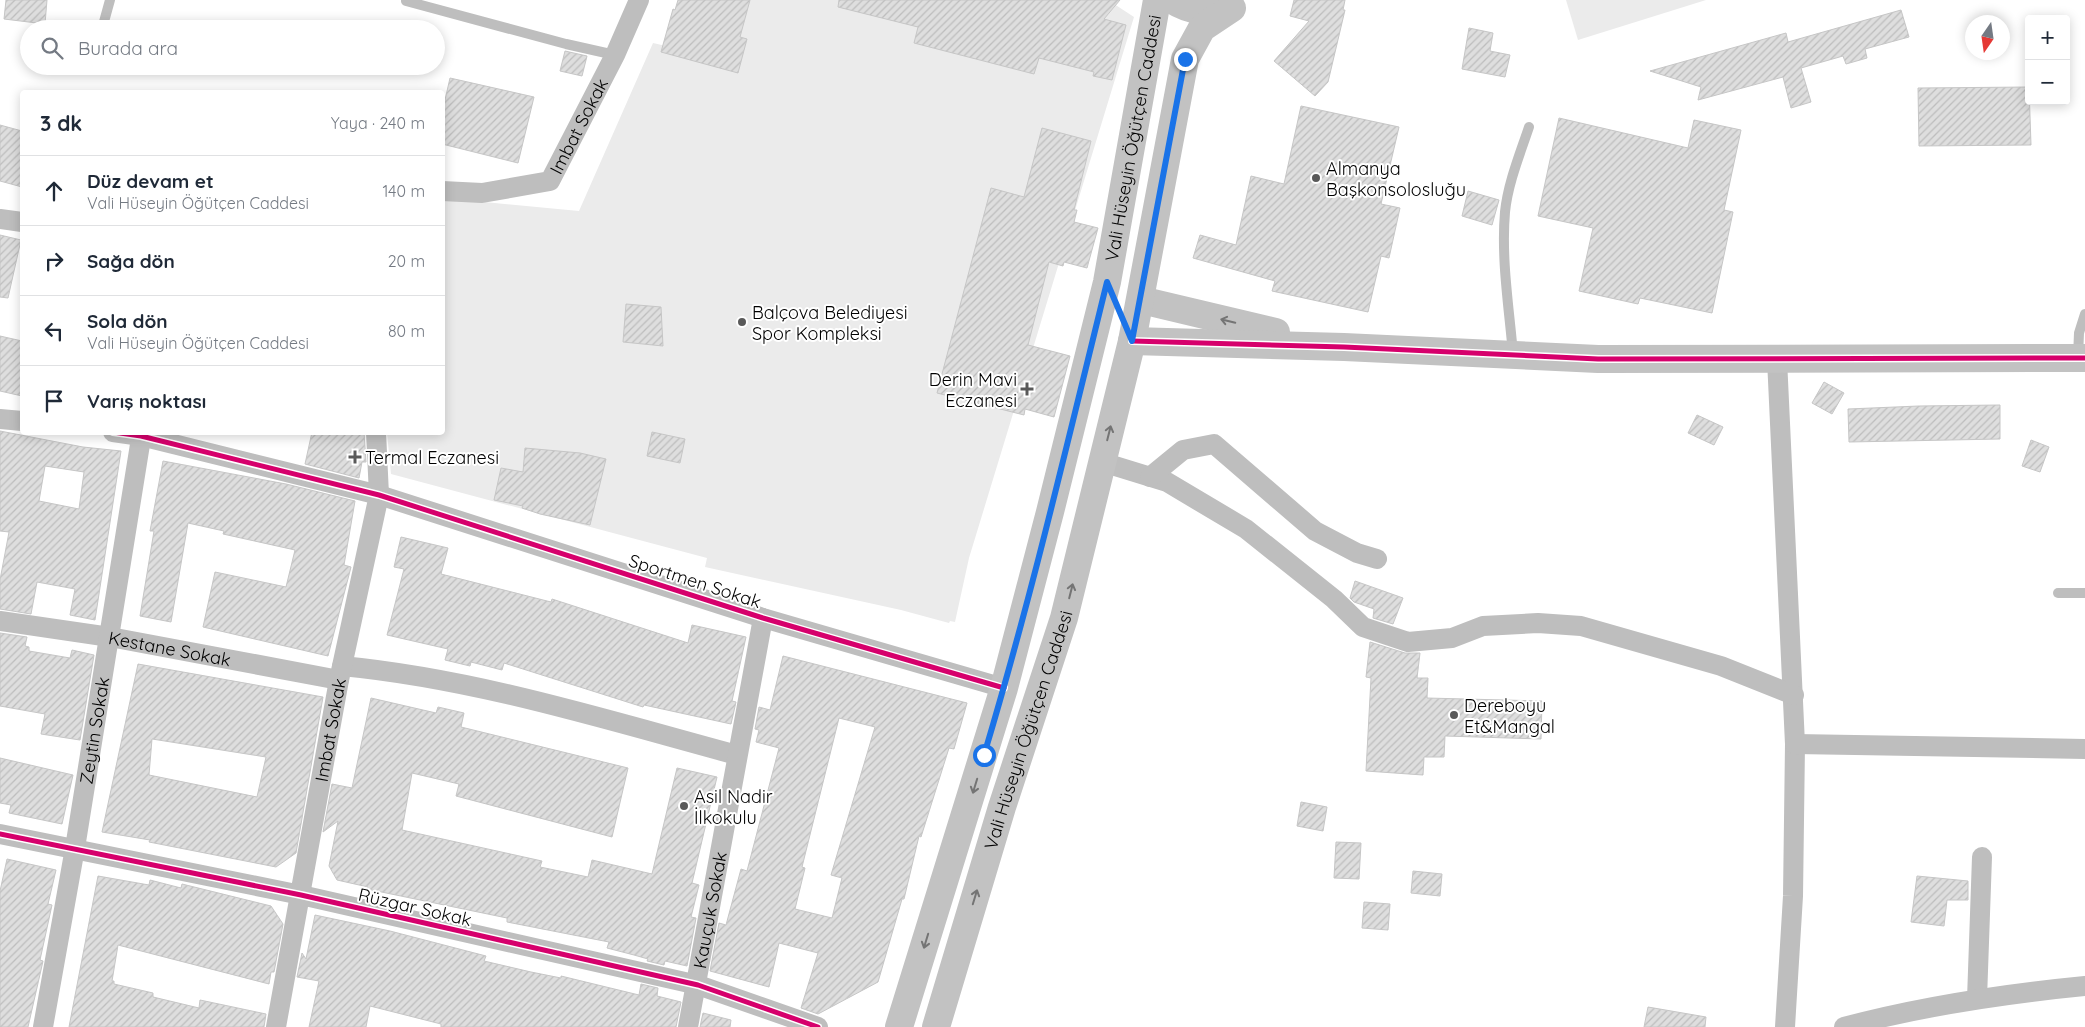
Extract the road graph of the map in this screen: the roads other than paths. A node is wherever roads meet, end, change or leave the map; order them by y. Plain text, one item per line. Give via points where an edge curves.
1 (110, 0) edge
2 (639, 0) edge
3 (1157, 0) edge
4 (1172, 0) edge
5 (406, 1) edge
6 (1238, 4) edge
7 (104, 20) edge
8 (615, 55) junction
9 (1529, 127) dead end
10 (445, 191) edge
11 (0, 219) edge
12 (20, 222) edge
13 (1107, 282) junction
14 (1141, 300) junction
15 (2085, 314) edge
16 (1132, 341) junction
17 (1344, 347) junction
18 (1513, 355) junction
19 (2082, 358) edge
20 (1778, 359) junction
21 (0, 419) edge
22 (20, 422) edge
23 (142, 435) edge
24 (146, 435) edge
25 (376, 435) edge
26 (1102, 462) junction
27 (1150, 477) junction
28 (379, 494) junction
29 (1377, 559) dead end
30 (2058, 593) dead end
31 (2085, 593) edge
32 (763, 618) junction
33 (0, 620) edge
34 (110, 637) junction
35 (341, 673) junction
36 (1004, 688) junction
37 (1794, 695) junction
38 (1795, 744) junction
39 (2085, 749) edge
40 (737, 755) junction
41 (0, 834) edge
42 (75, 848) junction
43 (1982, 857) dead end
44 (301, 895) junction
45 (698, 985) junction
46 (2085, 986) edge
47 (1977, 999) junction
48 (43, 1027) edge
49 (276, 1027) edge
50 (688, 1027) edge
51 (818, 1027) edge
52 (899, 1027) edge
53 (936, 1027) edge
54 (1785, 1027) edge
55 (1844, 1027) edge

1 - 7 lane
2 - 8 street, Imbat Sokak
3 - 13 main road, Vali Hüseyin Öğütçen Caddesi
4 - 6 main road via 1195,10 1213,12
5 - 8 lane
6 - 14 main road, Vali Hüseyin Öğütçen Caddesi via 1202,28 1185,59
8 - 10 street, Imbat Sokak via 550,180 482,193
9 - 18 lane via 1505,211
11 - 12 street
13 - 16 main road
13 - 36 main road, Vali Hüseyin Öğütçen Caddesi
14 - 16 main road, Vali Hüseyin Öğütçen Caddesi
17 -> 14 main road
15 - 19 lane via 2079,333
16 - 17 main road
26 -> 16 main road, Vali Hüseyin Öğütçen Caddesi
17 - 18 main road
18 - 20 main road via 1598,359
19 - 20 main road
20 - 37 street
21 - 22 street
23 - 34 street, Zeytin Sokak
24 - 28 street, Sportmen Sokak
25 - 28 street, Imbat Sokak
26 - 27 street
53 -> 26 main road, Vali Hüseyin Öğütçen Caddesi via 1002,807 1064,618
27 - 29 street via 1183,450 1214,444 1315,531
27 - 37 street via 1193,496 1246,529 1327,593 1363,627 1408,642 1452,638 1483,626 1538,623 1581,626 1721,666
28 - 32 street, Sportmen Sokak
28 - 35 street, Imbat Sokak
30 - 31 lane
32 - 36 street, Sportmen Sokak
32 - 40 street, Kauçuk Sokak
33 - 34 street, Kestane Sokak
34 - 35 street, Kestane Sokak
34 - 42 street, Zeytin Sokak
35 - 40 street, Kestane Sokak via 379,669 494,690
35 - 44 street, Imbat Sokak
36 -> 52 main road, Vali Hüseyin Öğütçen Caddesi
37 - 38 street
38 - 39 street
38 - 54 street via 1793,896
40 - 45 street, Kauçuk Sokak
41 - 42 street, Rüzgar Sokak
42 - 44 street, Rüzgar Sokak
42 - 48 street, Zeytin Sokak
43 - 47 street
44 - 45 street, Rüzgar Sokak
44 - 49 street, Imbat Sokak
45 - 50 street, Kauçuk Sokak
45 - 51 street, Rüzgar Sokak
46 - 47 street
47 - 55 street via 1903,1011

